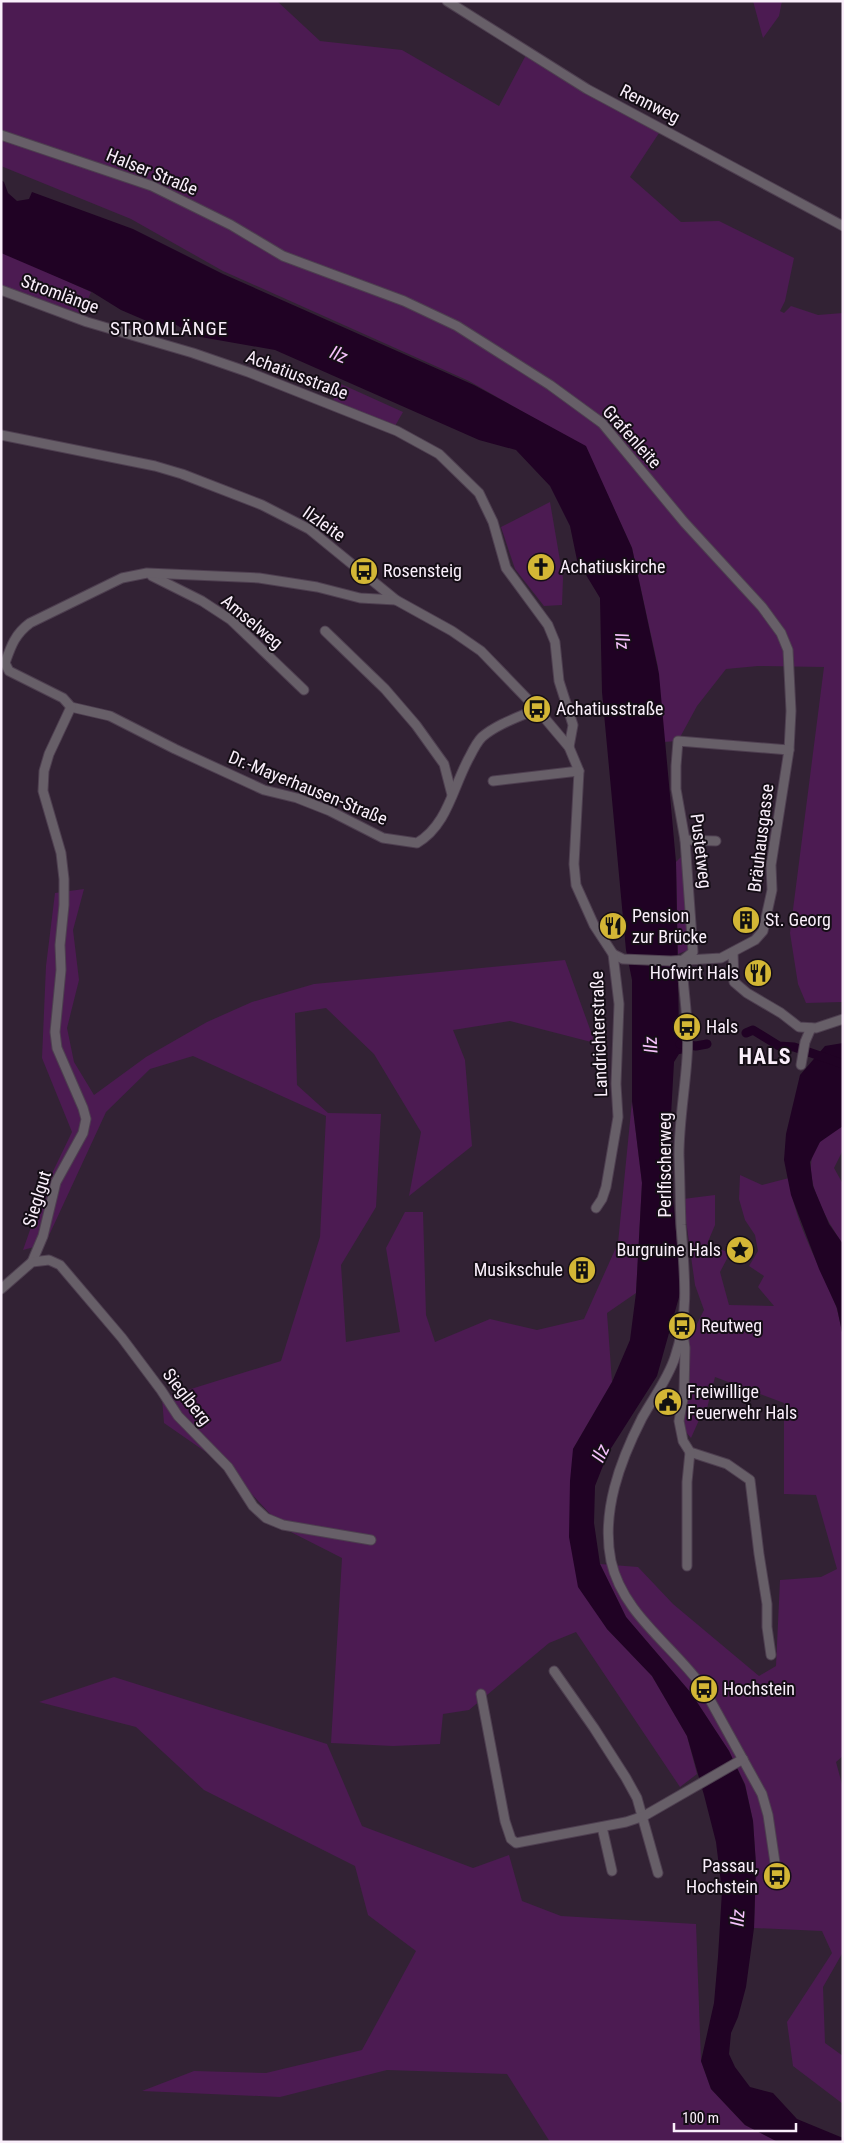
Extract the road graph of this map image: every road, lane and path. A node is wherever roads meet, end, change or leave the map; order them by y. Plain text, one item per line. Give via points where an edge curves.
1 (447, 1) edge
2 (1, 135) edge
3 (843, 226) edge
4 (282, 256) joint
5 (1, 290) edge
6 (193, 353) joint
7 (1, 435) edge
8 (146, 573) junction
9 (396, 600) junction
10 (325, 631) dead end
11 (304, 690) dead end
12 (71, 707) junction
13 (537, 709) junction
14 (569, 747) junction
15 (789, 750) junction
16 (579, 771) junction
17 (493, 781) dead end
18 (452, 795) junction
19 (685, 840) junction
20 (716, 841) dead end
21 (733, 952) junction
22 (612, 954) junction
23 (682, 961) junction
24 (843, 1019) edge
25 (812, 1028) junction
26 (801, 1060) dead end
27 (596, 1208) dead end
28 (32, 1262) junction
29 (1, 1289) edge
30 (682, 1326) junction
31 (690, 1452) junction
32 (371, 1540) dead end
33 (687, 1566) dead end
34 (771, 1655) dead end
35 (554, 1671) dead end
36 (481, 1694) dead end
37 (739, 1761) junction
38 (644, 1816) junction
39 (602, 1827) junction
40 (612, 1871) dead end
41 (658, 1873) dead end
42 (777, 1876) dead end

1 - 3 street, Rennweg via 593,92
2 - 4 street, Halser Straße via 152,186 231,225
4 - 15 street, Grafenleite via 404,301 457,326 550,385 602,423 781,633 788,650
5 - 6 street, Stromlänge via 87,322
6 - 14 street, Achatiusstraße via 397,431 439,454 479,493 493,522 506,568 548,625 554,642 558,681 573,725
7 - 9 street, Ilzleite via 155,466 262,505 308,529
8 - 9 street via 259,578 360,598
8 - 11 street, Amselweg via 231,620
8 - 12 street via 122,578 30,622 13,641 5,663 9,671 63,698
9 - 13 street, Ilzleite via 468,640
10 - 18 street via 385,689 416,725 444,764
12 - 18 street, Dr.-Mayerhausen-Straße via 110,716 264,790 330,811 383,838 417,843 442,820
12 - 28 street, Sieglgut via 49,754 44,771 44,791 64,879 55,1032 57,1048 86,1119 83,1132 56,1182 43,1236
13 - 14 street, Ilzleite
13 - 18 street, Dr.-Mayerhausen-Straße via 482,737 466,762
14 - 16 street, Landrichterstraße
15 - 19 street, Pustetweg via 678,741 676,789
15 - 21 street, Bräuhausgasse via 771,866 772,890 763,932
16 - 17 street
16 - 22 street, Landrichterstraße via 574,864 576,884 594,925
19 - 20 street
19 - 23 street, Pustetweg via 693,952
21 - 23 street, Bräuhausgasse via 721,958
21 - 25 street via 734,982 799,1027
22 - 23 street, Bräuhausgasse via 622,959
22 - 27 street, Landrichterstraße via 619,1004 618,1118 606,1187
23 - 30 street, Perlfischerweg via 687,1036 679,1152 686,1275
24 - 25 street
25 - 26 street
28 - 29 street
28 - 32 street, Sieglberg via 50,1260 60,1265 122,1338 178,1416 228,1467 253,1506 266,1518
30 - 31 street via 684,1393 679,1421 683,1441
30 - 37 street, Perlfischerweg via 669,1373 642,1418 618,1475 610,1513 611,1559 626,1597 699,1682
31 - 33 street
31 - 34 street via 727,1464 750,1480
35 - 38 street via 626,1778
36 - 39 street via 511,1839 516,1843
37 - 38 street
37 - 42 street, Perlfischerweg via 762,1794
38 - 39 street
38 - 41 street
39 - 40 street

